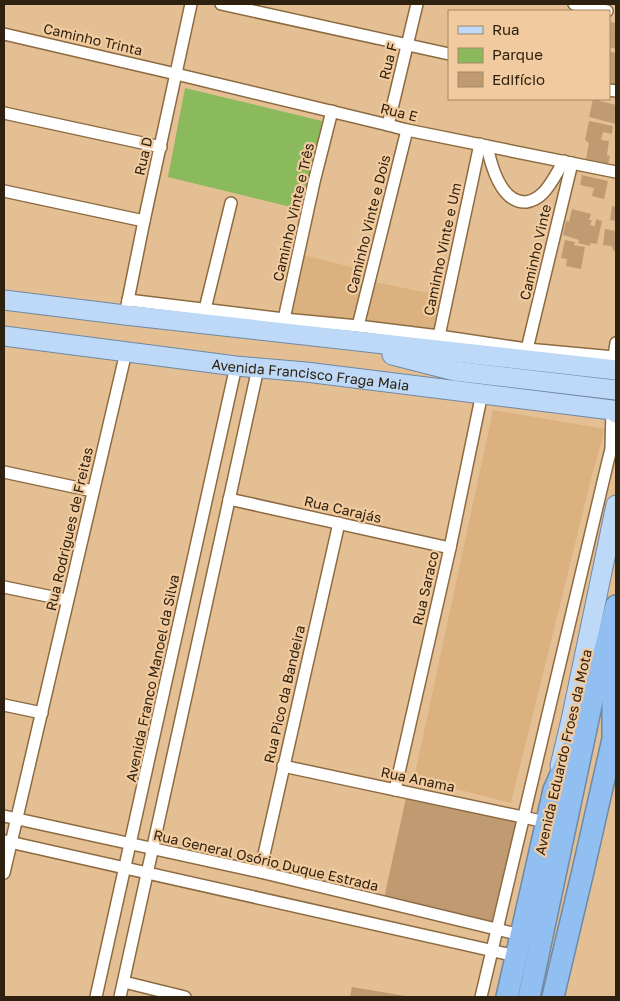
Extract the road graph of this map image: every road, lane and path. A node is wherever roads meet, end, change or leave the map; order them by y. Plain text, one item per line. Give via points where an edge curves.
1 (191, 4) edge
2 (221, 4) edge
3 (417, 4) edge
4 (574, 4) edge
5 (603, 10) edge
6 (4, 34) edge
7 (408, 45) junction
8 (448, 54) edge
9 (176, 74) junction
10 (332, 111) junction
11 (4, 113) edge
12 (388, 125) junction
13 (407, 130) junction
14 (483, 145) junction
15 (161, 147) junction
16 (568, 162) junction
17 (616, 172) edge
18 (4, 191) edge
19 (231, 203) dead end
20 (144, 221) junction
21 (4, 300) edge
22 (127, 307) junction
23 (205, 309) junction
24 (284, 319) junction
25 (358, 326) junction
26 (4, 336) edge
27 (439, 336) junction
28 (320, 337) junction
29 (616, 343) edge
30 (527, 349) junction
31 (126, 352) junction
32 (236, 366) junction
33 (258, 368) junction
34 (615, 368) edge
35 (306, 372) junction
36 (460, 372) junction
37 (616, 390) edge
38 (482, 393) junction
39 (615, 410) edge
40 (4, 472) edge
41 (93, 491) junction
42 (229, 499) junction
43 (616, 506) edge
44 (339, 523) junction
45 (450, 548) junction
46 (4, 587) edge
47 (67, 600) junction
48 (615, 612) edge
49 (4, 705) edge
50 (590, 705) junction
51 (42, 713) junction
52 (614, 731) edge
53 (283, 766) junction
54 (394, 790) junction
55 (554, 790) junction
56 (4, 816) edge
57 (523, 817) junction
58 (16, 819) junction
59 (546, 822) junction
60 (7, 841) edge
61 (130, 844) junction
62 (153, 849) junction
63 (125, 867) junction
64 (148, 872) junction
65 (260, 872) junction
66 (4, 873) edge
67 (497, 929) junction
68 (521, 935) junction
69 (492, 950) junction
70 (516, 956) junction
71 (124, 982) junction
72 (96, 997) edge
73 (120, 997) edge
74 (185, 997) edge
75 (481, 997) edge
76 (507, 997) edge
77 (529, 997) edge
78 (553, 997) edge

1 - 9 street, Rua D
2 - 7 street
3 - 7 street, Rua F
4 - 5 street
6 - 9 street, Caminho Trinta
7 - 8 street
7 - 12 street, Rua F
9 - 10 street, Rua E
9 - 15 street, Rua D
10 - 12 street, Rua E
10 - 24 street, Caminho Vinte e Três
11 - 15 street
12 - 13 street, Rua E
13 - 14 street, Rua E
13 - 25 street, Caminho Vinte e Dois
14 - 16 street, Rua E
14 - 16 street via 504,192 523,202 542,194
14 - 27 street, Caminho Vinte e Um
15 - 20 street, Rua D
16 - 17 street, Rua E
16 - 30 street, Caminho Vinte
18 - 20 street
19 - 23 street
20 - 22 street, Rua D
21 - 22 main road
22 - 23 street
22 - 28 main road
23 - 24 street
24 - 25 street
25 - 27 street
26 - 31 main road, Avenida Francisco Fraga Maia
27 - 30 street, Caminho Vinte e Um
28 - 34 main road
28 - 36 main road
29 - 34 street
30 - 34 street, Caminho Vinte e Um
31 - 32 main road, Avenida Francisco Fraga Maia
31 - 41 street, Rua Rodrigues de Freitas
32 - 33 main road, Avenida Francisco Fraga Maia
32 - 61 street, Avenida Franco Manoel da Silva
33 - 35 main road, Avenida Francisco Fraga Maia
33 - 42 street
35 - 36 main road
35 - 38 main road, Avenida Francisco Fraga Maia
36 - 37 main road
38 - 39 main road, Avenida Francisco Fraga Maia
38 - 45 street, Rua Saraco
39 - 57 street via 609,457
40 - 41 street
41 - 47 street, Rua Rodrigues de Freitas
42 - 44 street, Rua Carajás
42 - 62 street
43 - 55 main road, Avenida Eduardo Froes da Mota
44 - 45 street, Rua Carajás
44 - 53 street, Rua Pico da Bandeira
45 - 54 street, Rua Saraco
46 - 47 street
47 - 51 street, Rua Rodrigues de Freitas
48 - 50 highway, Avenida Eduardo Froes da Mota
48 - 52 highway, Avenida Eduardo Froes da Mota
49 - 51 street
50 - 55 highway
50 - 77 highway, Avenida Eduardo Froes da Mota
51 - 58 street, Rua Rodrigues de Freitas
52 - 78 highway, Avenida Eduardo Froes da Mota
53 - 54 street, Rua Anama
53 - 65 street, Rua Pico da Bandeira
54 - 57 street, Rua Anama
55 - 59 highway, Avenida Eduardo Froes da Mota
56 - 58 street, Rua General Osório Duque Estrada
57 - 59 street, Rua Anama
57 - 67 street
58 - 60 street, Rua Rodrigues de Freitas
58 - 61 street, Rua General Osório Duque Estrada
59 - 68 highway, Avenida Eduardo Froes da Mota
60 - 63 street
60 - 66 street, Rua Rodrigues de Freitas
61 - 62 street, Rua General Osório Duque Estrada
61 - 63 street, Avenida Franco Manoel da Silva
62 - 64 street
62 - 65 street, Rua General Osório Duque Estrada
63 - 64 street
63 - 72 street, Avenida Franco Manoel da Silva
64 - 69 street
64 - 71 street
65 - 67 street, Rua General Osório Duque Estrada
67 - 68 street, Rua General Osório Duque Estrada
67 - 69 street
68 - 70 highway, Avenida Eduardo Froes da Mota
69 - 70 street
69 - 75 street
70 - 76 highway, Avenida Eduardo Froes da Mota
71 - 73 street
71 - 74 street

